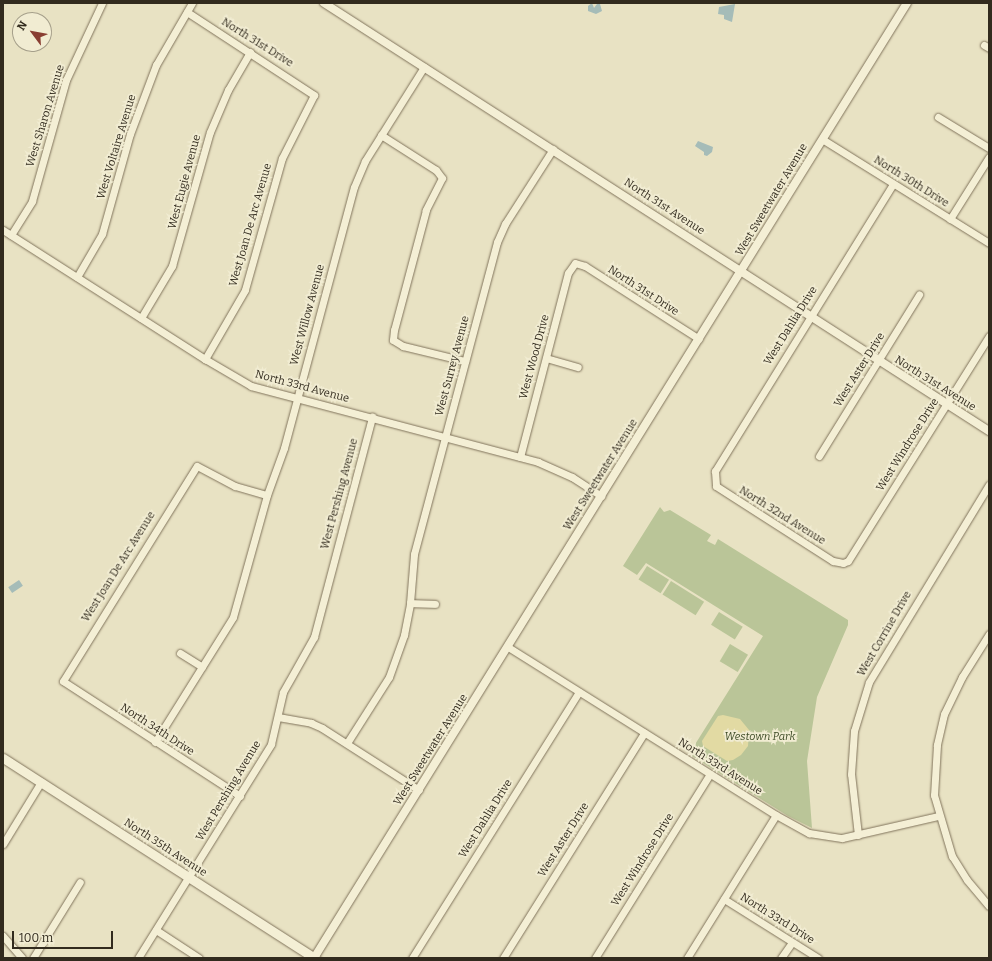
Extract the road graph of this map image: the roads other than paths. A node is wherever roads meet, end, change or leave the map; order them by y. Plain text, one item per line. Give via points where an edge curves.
1 (102, 3) edge
2 (192, 3) edge
3 (324, 3) edge
4 (907, 3) edge
5 (186, 12) junction
6 (250, 52) junction
7 (424, 66) junction
8 (314, 95) joint
9 (938, 116) dead end
10 (381, 135) junction
11 (822, 139) junction
12 (989, 148) edge
13 (553, 149) junction
14 (989, 157) edge
15 (893, 184) junction
16 (950, 219) junction
17 (3, 230) edge
18 (11, 235) junction
19 (989, 244) edge
20 (575, 263) joint
21 (741, 272) junction
22 (77, 277) junction
23 (919, 296) dead end
24 (810, 317) junction
25 (141, 318) junction
26 (989, 336) edge
27 (699, 339) junction
28 (546, 358) junction
29 (205, 359) junction
30 (466, 361) junction
31 (879, 362) junction
32 (578, 366) dead end
33 (298, 398) junction
34 (947, 404) junction
35 (372, 417) junction
36 (989, 432) edge
37 (445, 438) junction
38 (819, 456) dead end
39 (520, 457) junction
40 (714, 482) joint
41 (989, 485) edge
42 (267, 495) junction
43 (601, 496) junction
44 (843, 563) joint
45 (410, 603) junction
46 (435, 604) dead end
47 (989, 634) edge
48 (508, 647) junction
49 (180, 653) dead end
50 (202, 667) junction
51 (63, 681) joint
52 (578, 692) junction
53 (278, 717) junction
54 (644, 733) junction
55 (155, 742) junction
56 (347, 743) junction
57 (3, 758) edge
58 (710, 774) junction
59 (41, 782) junction
60 (419, 790) junction
61 (240, 796) junction
62 (776, 815) junction
63 (938, 816) junction
64 (858, 835) junction
65 (3, 844) edge
66 (189, 878) junction
67 (80, 882) dead end
68 (724, 898) junction
69 (989, 906) edge
70 (156, 930) junction
71 (3, 936) edge
72 (792, 942) junction
73 (22, 958) edge
74 (33, 958) edge
75 (138, 958) edge
76 (199, 958) edge
77 (314, 958) edge
78 (412, 958) edge
79 (503, 958) edge
80 (596, 958) edge
81 (686, 958) edge
82 (782, 958) edge
83 (818, 958) edge

1 - 18 street, West Sharon Avenue via 66,80 32,201
2 - 5 street, West Voltaire Avenue
3 - 7 street, North 31st Avenue
4 - 11 street, West Sweetwater Avenue
5 - 6 street, North 31st Drive
5 - 22 street, West Voltaire Avenue via 156,65 130,134 102,234
6 - 8 street, North 31st Drive
6 - 25 street, West Eugie Avenue via 228,90 210,132 172,266
7 - 10 street, West Willow Avenue
7 - 13 street, North 31st Avenue
8 - 29 street, West Joan De Arc Avenue via 282,158 245,290
9 - 12 street
10 - 30 street via 436,170 442,178 426,210 393,340 403,346
10 - 33 street, West Willow Avenue via 365,161 354,187
11 - 15 street, North 30th Drive
11 - 21 street, West Sweetwater Avenue
13 - 21 street, North 31st Avenue
13 - 30 street, West Surrey Avenue via 500,232
14 - 16 street
15 - 16 street, North 30th Drive
15 - 24 street, West Dahlia Drive
16 - 19 street, North 30th Drive
17 - 18 street, North 33rd Avenue
18 - 22 street, North 33rd Avenue
20 - 27 street, North 31st Drive via 585,266
20 - 28 street, West Wood Drive via 568,273
21 - 24 street, North 31st Avenue
21 - 27 street, West Sweetwater Avenue
22 - 25 street, North 33rd Avenue
23 - 31 street, West Aster Drive
24 - 31 street, North 31st Avenue
24 - 40 street, West Dahlia Drive via 715,471
25 - 29 street, North 33rd Avenue
26 - 34 street, West Windrose Drive
27 - 43 street, West Sweetwater Avenue
28 - 32 street
28 - 39 street, West Wood Drive
29 - 33 street, North 33rd Avenue via 251,386
30 - 37 street, West Surrey Avenue
31 - 34 street, North 31st Avenue
31 - 38 street, West Aster Drive
33 - 35 street, North 33rd Avenue
33 - 42 street, West Willow Avenue via 282,455
34 - 36 street, North 31st Avenue
34 - 44 street, West Windrose Drive via 852,557
35 - 37 street, North 33rd Avenue
35 - 53 street, West Pershing Avenue via 314,637 283,692
37 - 39 street, North 33rd Avenue
37 - 45 street, West Surrey Avenue via 414,554
39 - 43 street, North 33rd Avenue via 549,466
40 - 44 street, North 32nd Avenue via 719,490 833,561
41 - 64 street, West Corrine Drive via 869,682 854,731 850,774
42 - 50 street, West Willow Avenue via 234,617
42 - 51 street, West Joan De Arc Avenue via 235,486 197,466
43 - 48 street, West Sweetwater Avenue
45 - 46 street
45 - 56 street, West Surrey Avenue via 404,635 389,677
47 - 63 street via 962,677 944,714 934,772 934,795
48 - 52 street, North 33rd Avenue
48 - 60 street, West Sweetwater Avenue
49 - 50 street
50 - 55 street, West Willow Avenue
51 - 55 street, North 34th Drive
52 - 54 street, North 33rd Avenue
52 - 78 street, West Dahlia Drive
53 - 56 street via 311,723
53 - 61 street, West Pershing Avenue via 271,744
54 - 58 street, North 33rd Avenue
54 - 79 street, West Aster Drive
55 - 61 street, North 34th Drive
56 - 60 street
57 - 59 main road, North 35th Avenue
58 - 62 street, North 33rd Avenue
58 - 80 street, West Windrose Drive
59 - 65 street
59 - 66 main road, North 35th Avenue
60 - 77 street, West Sweetwater Avenue
61 - 66 street, West Pershing Avenue
62 - 64 street, North 33rd Avenue via 813,834 837,838
62 - 68 street
63 - 64 street, North 33rd Avenue
63 - 69 street via 952,856 967,880
66 - 70 street, West Pershing Avenue
66 - 77 main road, North 35th Avenue
67 - 74 street
68 - 72 street, North 33rd Drive
68 - 81 street
70 - 75 street, West Pershing Avenue
70 - 76 street
71 - 73 street
72 - 82 street
72 - 83 street, North 33rd Drive

